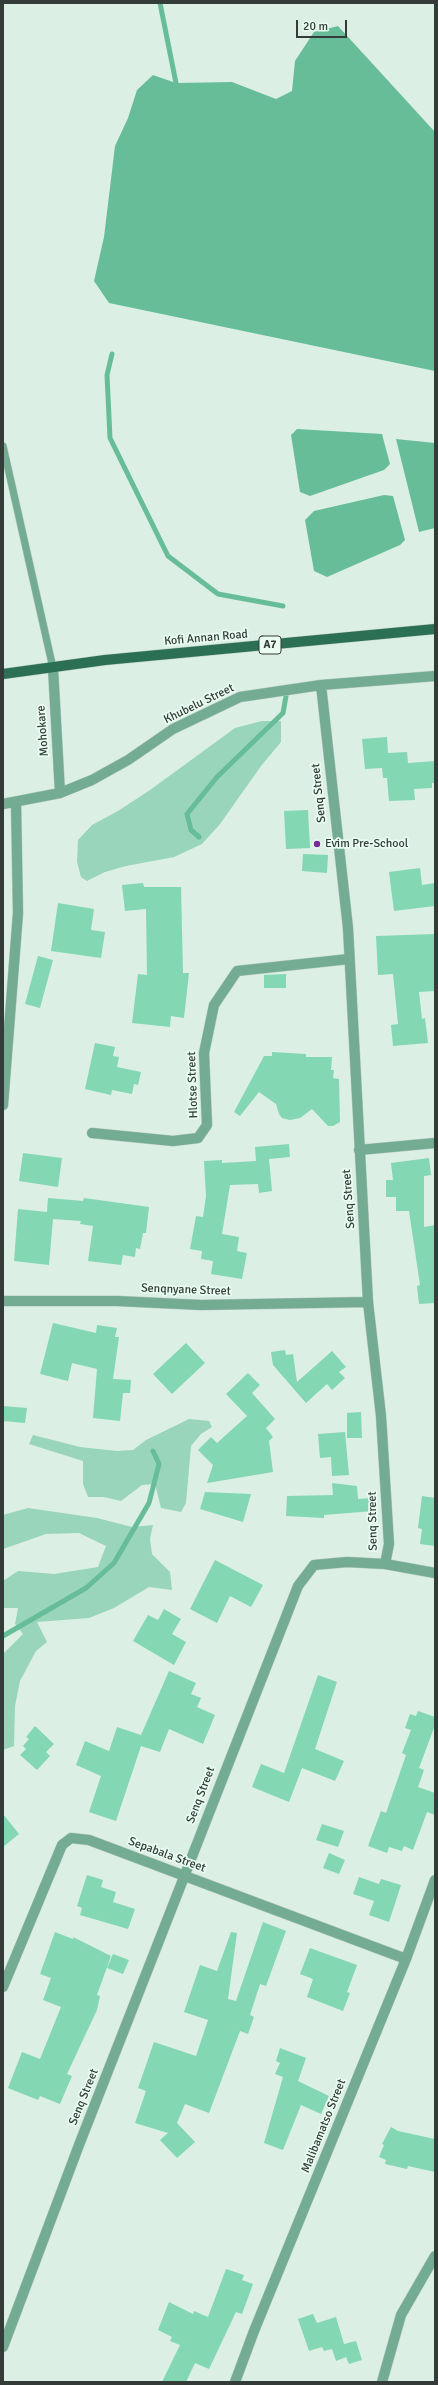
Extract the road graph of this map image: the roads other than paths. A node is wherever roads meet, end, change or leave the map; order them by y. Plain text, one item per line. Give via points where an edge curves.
1 (3, 446) edge
2 (435, 629) edge
3 (52, 668) junction
4 (3, 674) edge
5 (435, 676) edge
6 (321, 685) junction
7 (60, 793) junction
8 (16, 802) junction
9 (3, 804) edge
10 (349, 959) junction
11 (3, 1105) edge
12 (92, 1133) dead end
13 (435, 1143) edge
14 (359, 1150) junction
15 (3, 1301) edge
16 (368, 1302) junction
17 (386, 1564) junction
18 (435, 1573) edge
19 (185, 1876) junction
20 (435, 1880) edge
21 (406, 1959) junction
22 (3, 1987) edge
23 (435, 2256) edge
24 (3, 2348) edge
25 (235, 2382) edge
26 (382, 2382) edge

1 - 3 lane
2 - 3 main road, Kofi Annan Road / A7 via 105,660
3 - 4 main road, Kofi Annan Road / A7
3 - 7 street, Mohokare
5 - 6 street, Khubelu Street
6 - 7 street, Khubelu Street via 240,697 173,729 128,760 92,780
6 - 10 street, Senq Street via 348,928
7 - 8 street, Khubelu Street
8 - 9 street, Khubelu Street
8 - 11 street via 18,913
10 - 12 street, Hlotse Street via 236,971 214,1005 204,1053 208,1125 198,1138 174,1141
10 - 14 street, Senq Street
13 - 14 street
14 - 16 street, Senq Street
15 - 16 street, Senqnyane Street via 124,1301 201,1305
16 - 17 street, Senq Street via 381,1416 389,1544
17 - 18 street
17 - 19 street, Senq Street via 347,1562 314,1565 298,1586
19 - 21 street, Sepabala Street
19 - 22 street, Sepabala Street via 89,1840 71,1838 62,1845
19 - 24 street, Senq Street
20 - 21 street, Malibamatso Street
21 - 25 street, Malibamatso Street
23 - 26 street via 401,2315

